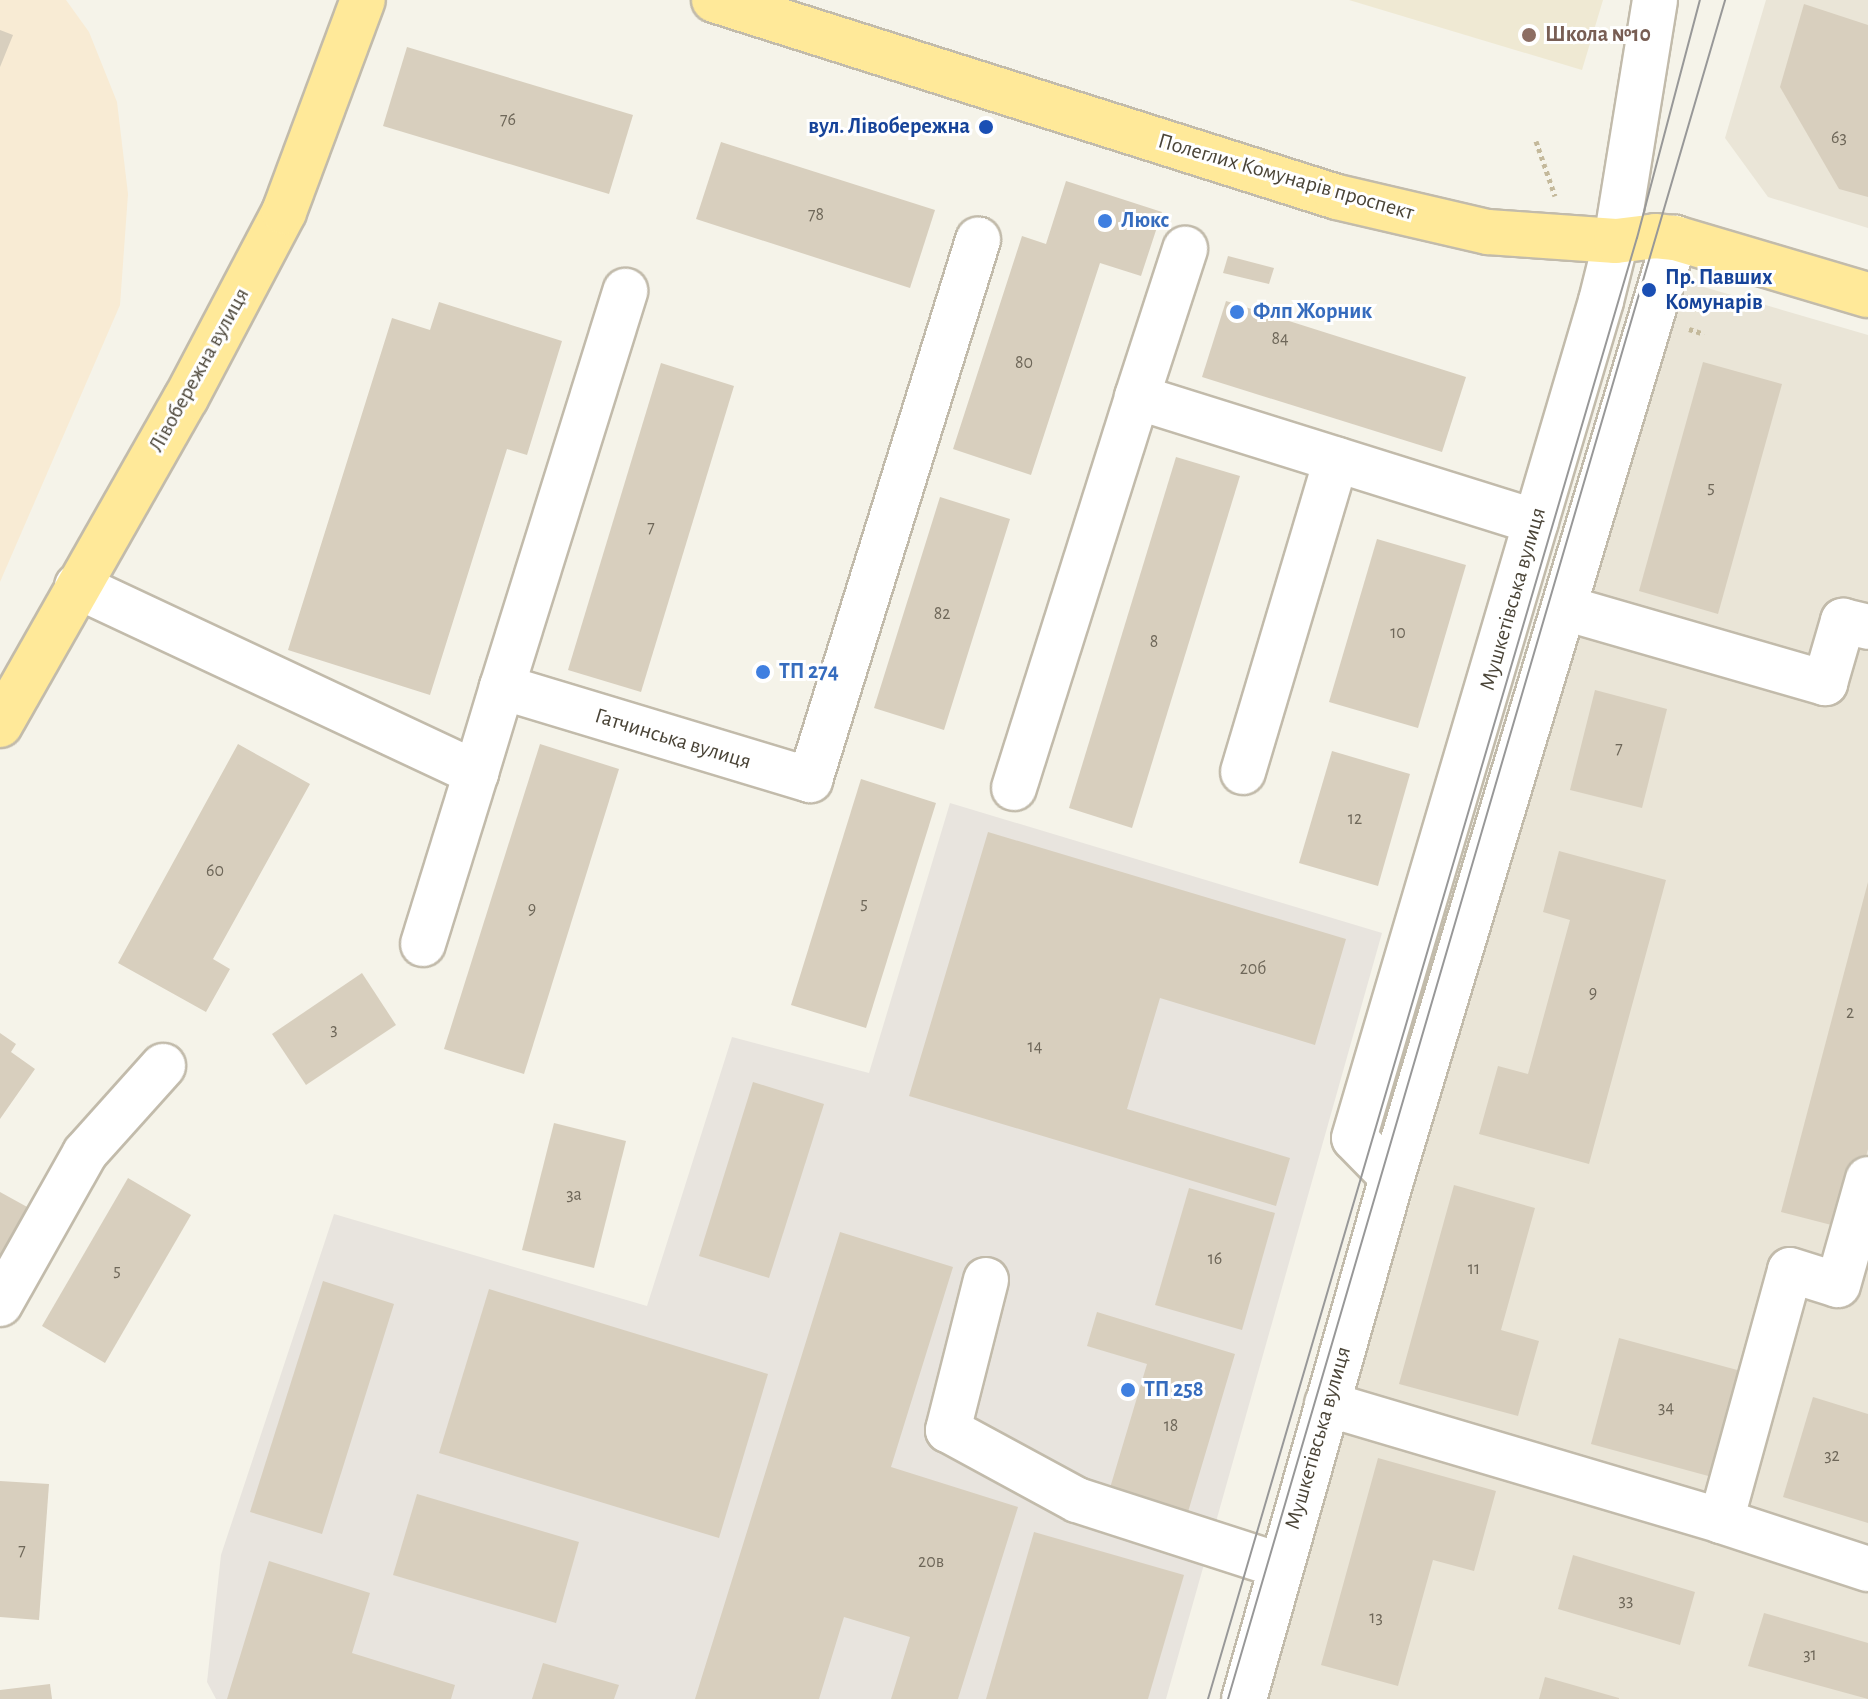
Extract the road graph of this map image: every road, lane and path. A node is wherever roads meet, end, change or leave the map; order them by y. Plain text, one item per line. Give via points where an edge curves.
1 (363, 0) edge
2 (714, 0) edge
3 (1655, 0) edge
4 (1675, 238) junction
5 (978, 240) dead end
6 (1616, 241) junction
7 (1185, 249) dead end
8 (625, 291) dead end
9 (1868, 295) edge
10 (1137, 397) junction
11 (1336, 460) junction
12 (1536, 522) junction
13 (77, 586) junction
14 (1565, 608) junction
15 (1868, 627) edge
16 (502, 687) junction
17 (0, 725) edge
18 (1243, 772) dead end
19 (476, 773) junction
20 (1014, 788) dead end
21 (423, 944) dead end
22 (163, 1066) dead end
23 (1392, 1177) junction
24 (1868, 1179) edge
25 (986, 1280) dead end
26 (0, 1304) edge
27 (1327, 1404) junction
28 (1721, 1521) junction
29 (1281, 1566) junction
30 (1868, 1569) edge
31 (1244, 1699) edge

1 - 13 main road, Лівобережна вулиця via 284,212 186,398
2 - 6 main road, Полеглих Комунарів проспект via 1337,197 1488,232
3 - 6 street, Мушкетівська вулиця
4 - 6 main road, Полеглих Комунарів проспект
4 - 9 main road, Полеглих Комунарів проспект
4 - 14 street, Мушкетівська вулиця
5 - 16 street, Гатчинська вулиця via 810,780
6 - 12 street, Мушкетівська вулиця
7 - 10 street
8 - 16 street
10 - 11 street
10 - 20 street
11 - 12 street
11 - 18 street
12 - 23 street, Мушкетівська вулиця via 1354,1138
13 - 17 main road, Лівобережна вулиця
13 - 19 street
14 - 15 street via 1825,683 1843,621
14 - 23 street, Мушкетівська вулиця
16 - 19 street
19 - 21 street
22 - 26 street via 85,1153
23 - 27 street, Мушкетівська вулиця
24 - 28 street via 1838,1285 1790,1270
25 - 29 street via 948,1430 1077,1500
27 - 28 street
27 - 29 street, Мушкетівська вулиця
28 - 30 street
29 - 31 street, Мушкетівська вулиця

